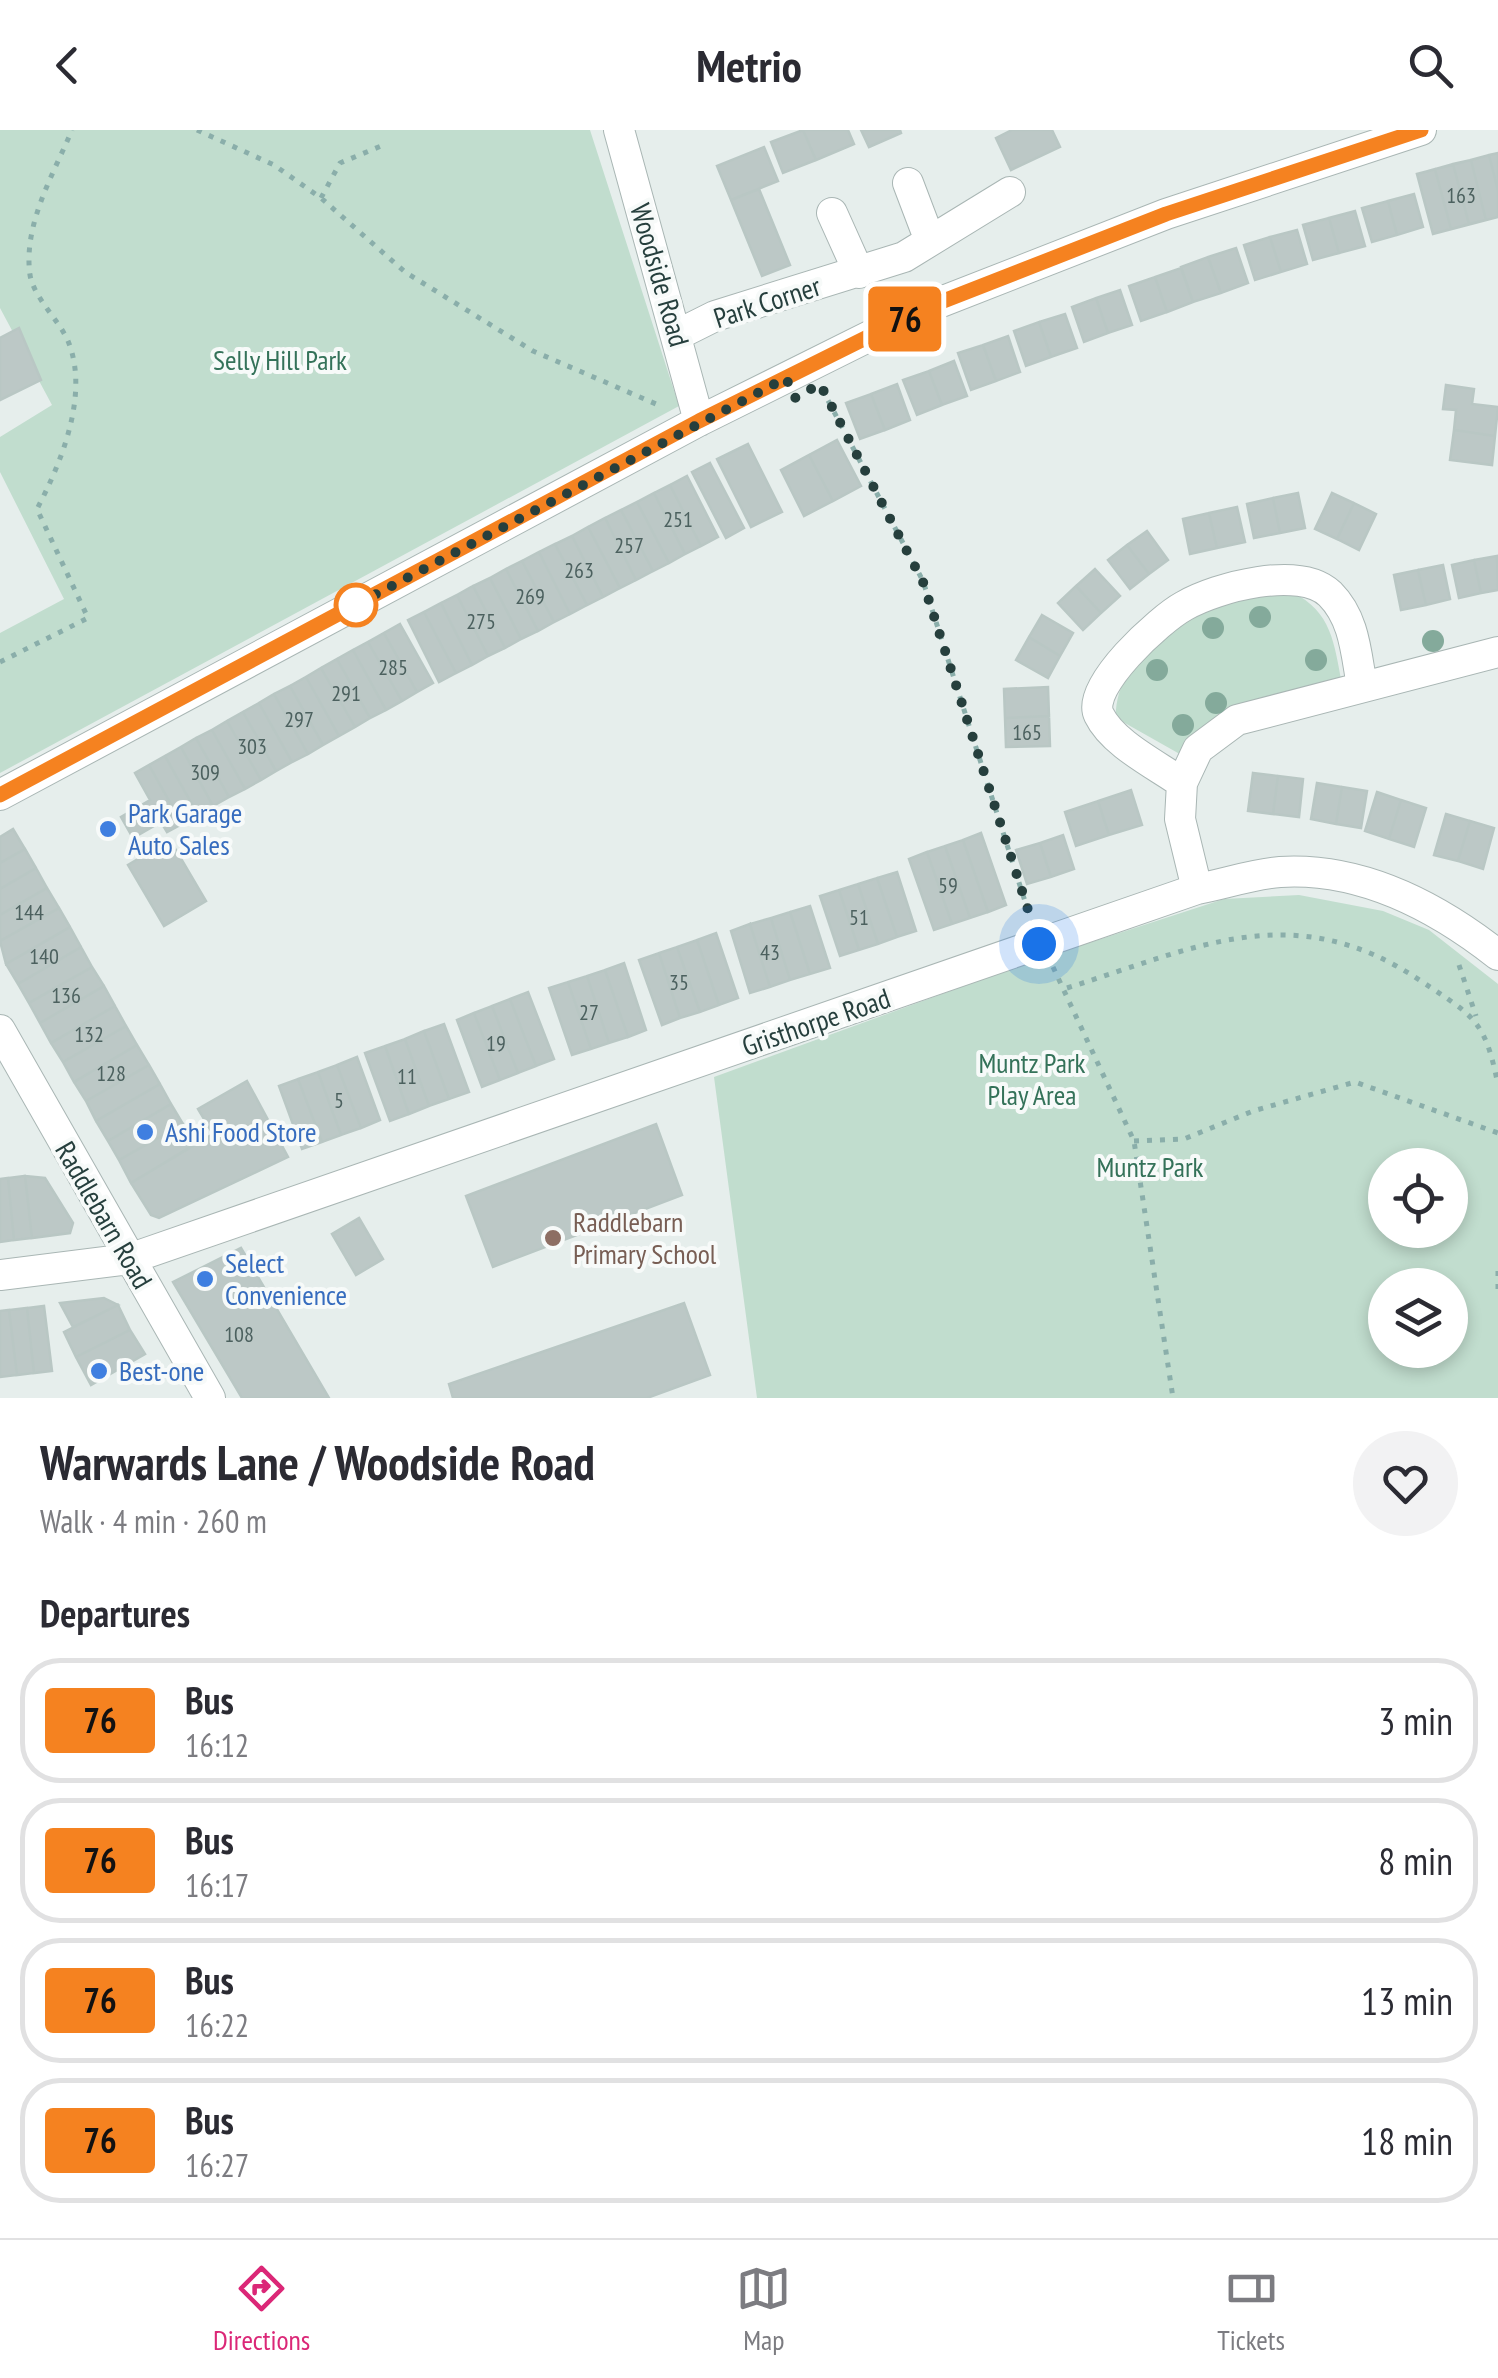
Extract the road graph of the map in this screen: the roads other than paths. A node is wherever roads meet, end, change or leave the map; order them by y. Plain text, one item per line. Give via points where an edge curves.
1 (619, 130) edge
2 (1422, 130) edge
3 (1379, 135) edge
4 (908, 183) dead end
5 (1010, 192) dead end
6 (832, 213) dead end
7 (930, 241) junction
8 (859, 272) junction
9 (678, 335) junction
10 (699, 421) junction
11 (1498, 652) edge
12 (1362, 686) junction
13 (1182, 783) junction
14 (0, 795) edge
15 (1197, 889) junction
16 (1498, 955) edge
17 (0, 1030) edge
18 (129, 1259) junction
19 (0, 1275) edge
20 (210, 1398) edge

1 - 9 street, Woodside Road
2 - 3 street
3 - 10 street via 928,307
4 - 7 street
5 - 7 street, Park Corner
6 - 8 street, Park Corner
7 - 8 street, Park Corner
8 - 9 street, Park Corner via 715,316
9 - 10 street, Woodside Road
10 - 14 street
11 - 12 street
12 - 13 street via 1237,720 1198,749
12 - 13 street via 1350,622 1328,592 1304,580 1242,584 1182,606 1112,669 1097,699 1098,714 1111,730
13 - 15 street via 1180,819
15 - 16 street, Gristhorpe Road via 1280,872 1345,876 1442,914
15 - 18 street, Gristhorpe Road
17 - 18 street, Raddlebarn Road
18 - 19 street, Gristhorpe Road
18 - 20 street, Raddlebarn Road

